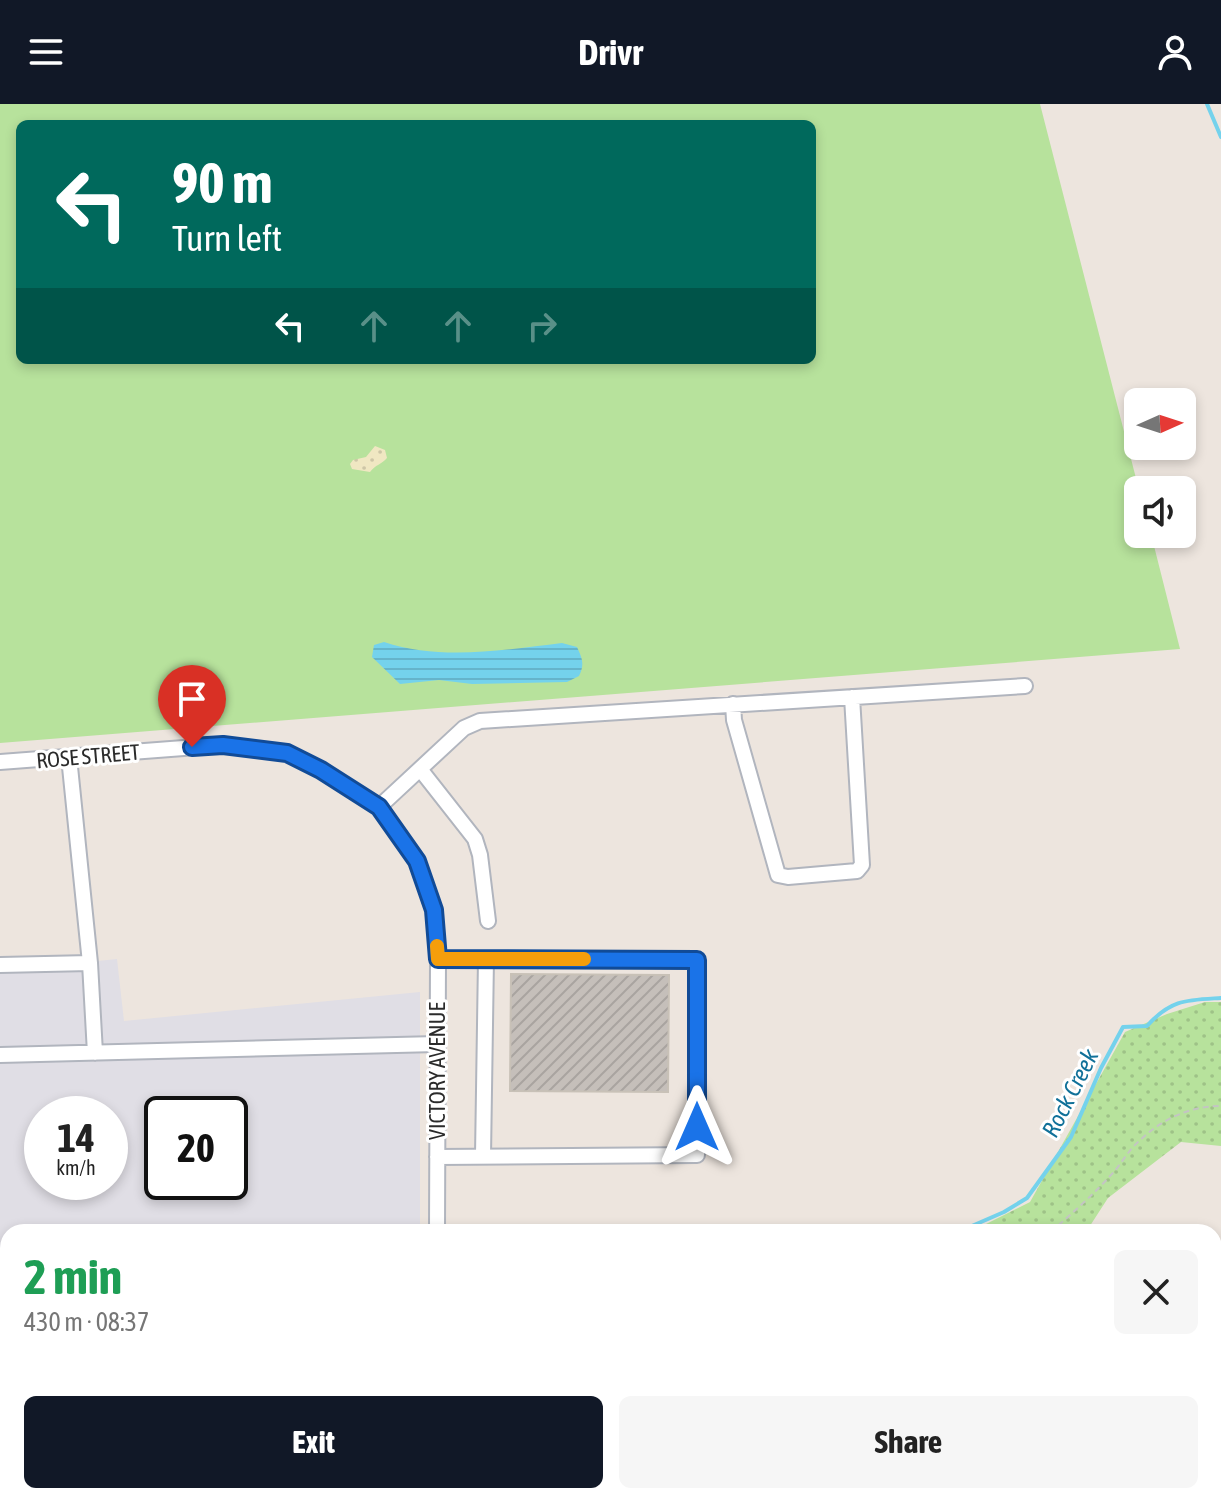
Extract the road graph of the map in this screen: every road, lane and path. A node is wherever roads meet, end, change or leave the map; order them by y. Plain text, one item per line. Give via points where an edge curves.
1 (1025, 686) dead end
2 (852, 697) junction
3 (733, 704) junction
4 (69, 757) junction
5 (0, 762) edge
6 (420, 769) junction
7 (379, 807) junction
8 (434, 910) joint
9 (488, 921) dead end
10 (438, 959) junction
11 (486, 959) junction
12 (90, 963) junction
13 (0, 965) edge
14 (437, 1044) junction
15 (95, 1053) junction
16 (0, 1055) edge
17 (1221, 1106) edge
18 (483, 1156) junction
19 (437, 1157) junction
20 (437, 1224) edge
21 (1060, 1224) edge

1 - 2 street
2 - 3 street
2 - 3 street via 862,865 857,871 788,877 778,875
3 - 6 street via 480,721 464,728
4 - 5 street, ROSE STREET
4 - 7 street, ROSE STREET via 223,745 287,753
4 - 12 street
6 - 7 street
6 - 9 street via 475,839
7 - 8 street, ROSE STREET via 417,861
8 - 10 street, VICTORY AVENUE
10 - 11 street
10 - 14 street, VICTORY AVENUE
11 - 18 street
11 - 18 street via 697,960 697,1155
12 - 13 street
12 - 15 street
14 - 15 street
14 - 19 street, VICTORY AVENUE
15 - 16 street
17 - 21 path via 1187,1111 1155,1128
18 - 19 street
19 - 20 street, VICTORY AVENUE

